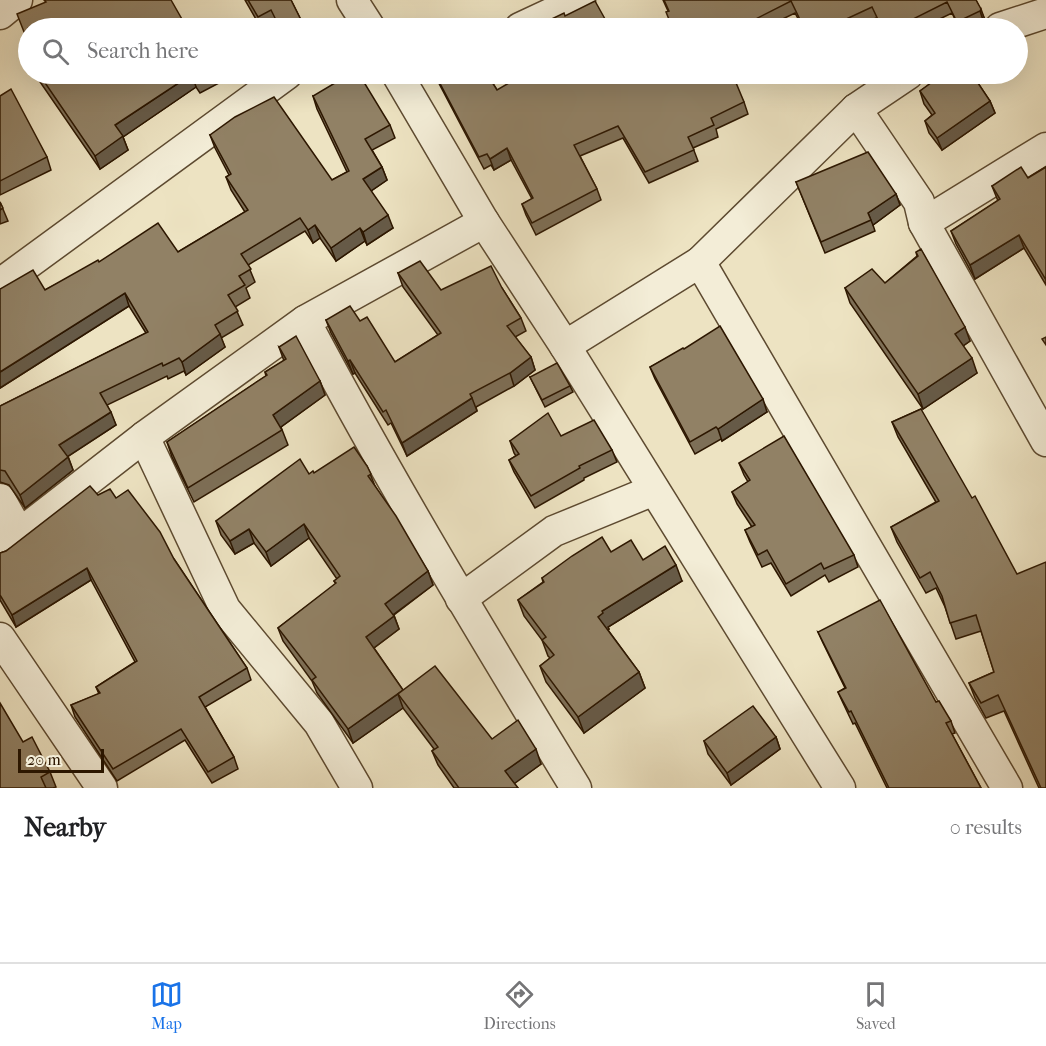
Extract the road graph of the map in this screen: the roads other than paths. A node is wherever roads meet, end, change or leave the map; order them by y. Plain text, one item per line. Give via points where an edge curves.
1 (17, 0) edge
2 (580, 0) edge
3 (0, 14) edge
4 (1046, 14) edge
5 (541, 18) edge
6 (1028, 19) edge
7 (273, 84) edge
8 (412, 84) edge
9 (893, 84) edge
10 (856, 109) junction
11 (1046, 148) edge
12 (484, 222) junction
13 (924, 222) junction
14 (700, 262) junction
15 (0, 284) edge
16 (304, 321) junction
17 (565, 346) junction
18 (144, 437) junction
19 (1046, 441) edge
20 (654, 490) junction
21 (0, 499) edge
22 (9, 541) edge
23 (461, 599) junction
24 (0, 638) edge
25 (102, 788) edge
26 (357, 788) edge
27 (576, 788) edge
28 (840, 788) edge
29 (1007, 788) edge

1 - 3 street
2 - 5 street
4 - 6 street
7 - 15 street
8 - 12 street
9 - 10 street
10 - 13 street via 919,202
10 - 14 street
11 - 13 street
12 - 16 street
12 - 17 street
13 - 19 street
14 - 17 street
14 - 29 street
16 - 18 street
16 - 23 street
17 - 20 street
18 - 22 street
18 - 26 street via 225,609 319,723
20 - 23 street via 554,531
20 - 28 street
21 - 22 street
23 - 27 street
24 - 25 street

